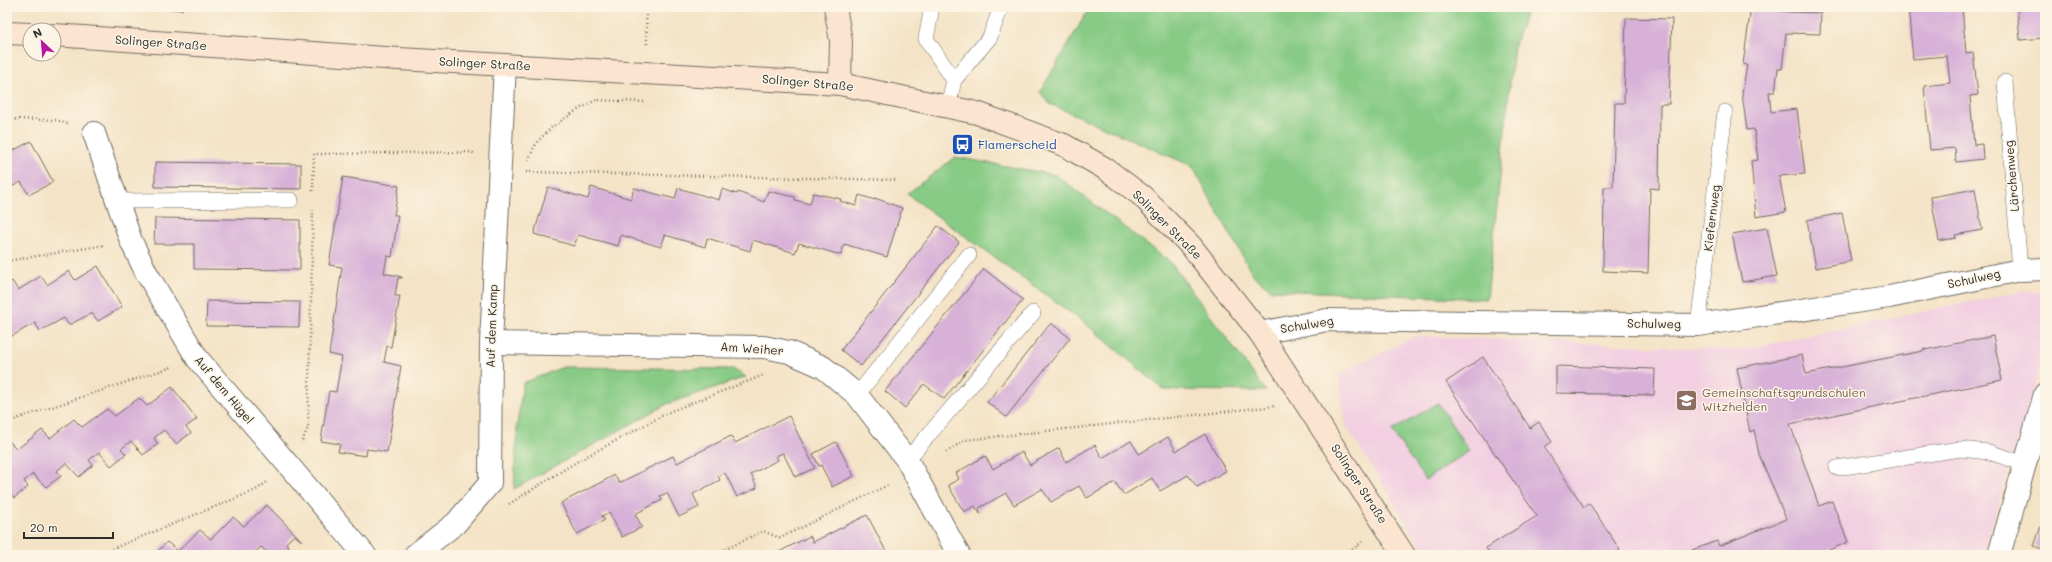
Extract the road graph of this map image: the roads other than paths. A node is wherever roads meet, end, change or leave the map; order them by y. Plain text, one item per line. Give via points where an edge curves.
1 (835, 7) edge
2 (932, 7) edge
3 (1001, 7) edge
4 (7, 33) edge
5 (22, 34) edge
6 (62, 36) edge
7 (505, 65) junction
8 (954, 80) junction
9 (2005, 82) dead end
10 (840, 84) junction
11 (948, 107) junction
12 (1725, 112) dead end
13 (94, 133) road end
14 (292, 200) dead end
15 (117, 201) junction
16 (969, 255) dead end
17 (2045, 269) edge
18 (2020, 270) junction
19 (1033, 313) dead end
20 (1698, 325) junction
21 (1260, 333) junction
22 (490, 343) junction
23 (2045, 394) edge
24 (858, 395) junction
25 (2033, 456) edge
26 (910, 466) junction
27 (1837, 468) dead end
28 (365, 555) edge
29 (415, 555) edge
30 (959, 555) edge
31 (1404, 555) edge
32 (1999, 555) edge

1 - 10 main road via 841,41
2 - 8 lane via 926,40
3 - 8 lane via 990,37
4 - 5 main road
6 - 7 main road, Solinger Straße
7 - 10 main road, Solinger Straße
7 - 22 street, Auf dem Kamp
8 - 11 lane
9 - 18 lane, Lärchenweg
10 - 11 main road, Solinger Straße
11 - 21 main road, Solinger Straße via 977,113 1064,145 1106,169 1142,196 1191,246
12 - 20 lane, Kiefernweg
13 - 15 street, Auf dem Hügel
14 - 15 lane
15 - 28 street, Auf dem Hügel via 146,272 196,358
16 - 24 lane
17 - 18 street, Schulweg
18 - 20 street, Schulweg via 1889,297
19 - 26 lane
20 - 21 street, Schulweg via 1327,320
21 - 31 main road, Solinger Straße
22 - 24 street, Am Weiher via 764,347 789,352 823,367
22 - 29 street, Auf dem Kamp via 490,483 456,524
23 - 25 street
24 - 26 street, Am Weiher
25 - 27 lane via 1960,449
25 - 32 street
26 - 30 street, Am Weiher

